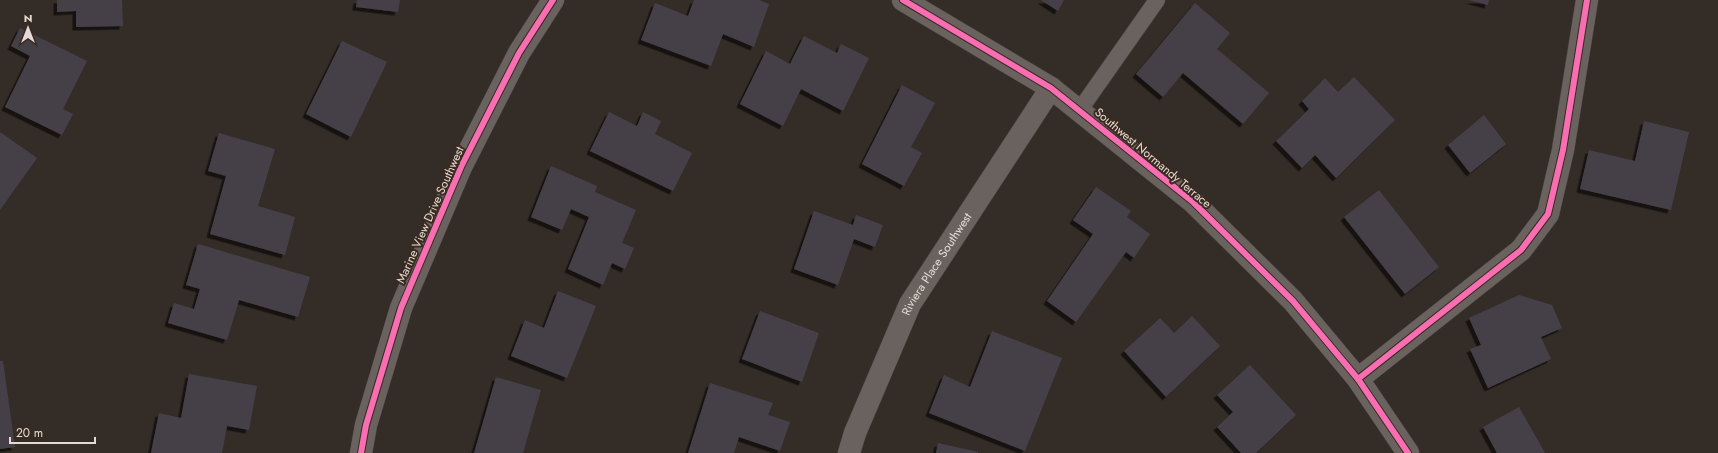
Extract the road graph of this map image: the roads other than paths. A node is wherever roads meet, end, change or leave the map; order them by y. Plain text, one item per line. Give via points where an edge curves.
1 (554, 0) edge
2 (904, 0) edge
3 (1157, 0) edge
4 (1587, 0) edge
5 (1051, 88) junction
6 (1080, 111) junction
7 (1358, 379) junction
8 (361, 453) edge
9 (849, 453) edge
10 (1408, 453) edge

1 - 8 street, Marine View Drive Southwest via 519,53 461,167 404,301 366,425
2 - 5 street, Southwest Normandy Terrace
3 - 6 lane
4 - 7 street via 1563,150 1548,214 1521,250
5 - 6 street, Southwest Normandy Terrace
5 - 9 street, Riviera Place Southwest via 910,304 855,433
6 - 7 street, Southwest Normandy Terrace via 1193,202 1293,301
7 - 10 street, Southwest Normandy Terrace

